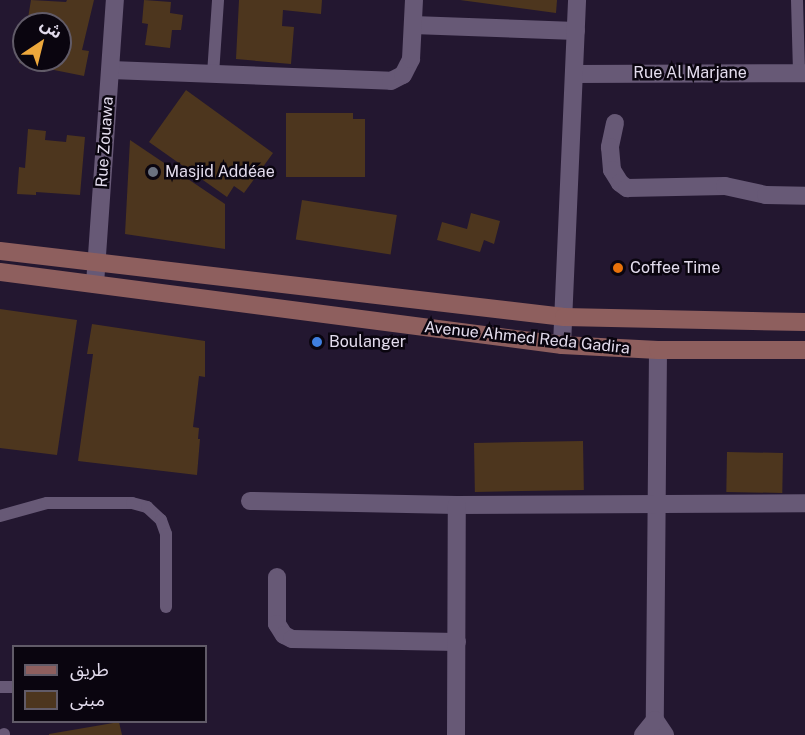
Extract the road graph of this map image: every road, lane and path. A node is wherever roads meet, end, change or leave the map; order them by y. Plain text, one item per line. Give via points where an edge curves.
1 (115, 0) edge
2 (218, 0) edge
3 (414, 0) edge
4 (577, 0) edge
5 (797, 0) edge
6 (413, 25) junction
7 (576, 31) junction
8 (111, 70) junction
9 (802, 73) edge
10 (574, 74) junction
11 (213, 75) junction
12 (615, 123) dead end
13 (805, 196) edge
14 (0, 250) edge
15 (96, 264) junction
16 (0, 272) edge
17 (95, 284) junction
18 (564, 316) junction
19 (805, 322) edge
20 (562, 345) junction
21 (658, 350) junction
22 (805, 350) edge
23 (250, 501) dead end
24 (657, 502) junction
25 (805, 503) edge
26 (457, 505) junction
27 (0, 516) edge
28 (277, 578) dead end
29 (166, 608) dead end
30 (457, 642) junction
31 (660, 727) edge
32 (456, 735) edge
33 (644, 735) edge

1 - 8 street, Rue Zouawa
2 - 11 lane
3 - 6 street
4 - 7 street
5 - 9 lane
6 - 7 street
6 - 11 street via 408,69 391,81
7 - 10 street
8 - 11 street
8 - 15 street, Rue Zouawa
9 - 10 street, Rue Al Marjane
10 - 18 street
12 - 13 street via 610,147 612,170 627,188 725,186 766,195
14 - 15 main road, Avenue Ahmed Reda Gadira
15 - 17 street, Rue Zouawa
15 - 18 main road, Avenue Ahmed Reda Gadira
16 - 17 main road, Avenue Ahmed Reda Gadira
17 - 20 main road, Avenue Ahmed Reda Gadira
18 - 19 main road, Avenue Ahmed Reda Gadira
18 - 20 street
20 - 21 main road, Avenue Ahmed Reda Gadira
21 - 22 main road, Avenue Ahmed Reda Gadira
21 - 24 street
23 - 26 street
24 - 25 street
24 - 26 street
24 - 31 street
26 - 30 street
27 - 29 lane via 47,503 132,503 147,507 161,520 166,534
28 - 30 street via 277,624 292,639
30 - 32 street
31 - 33 street

